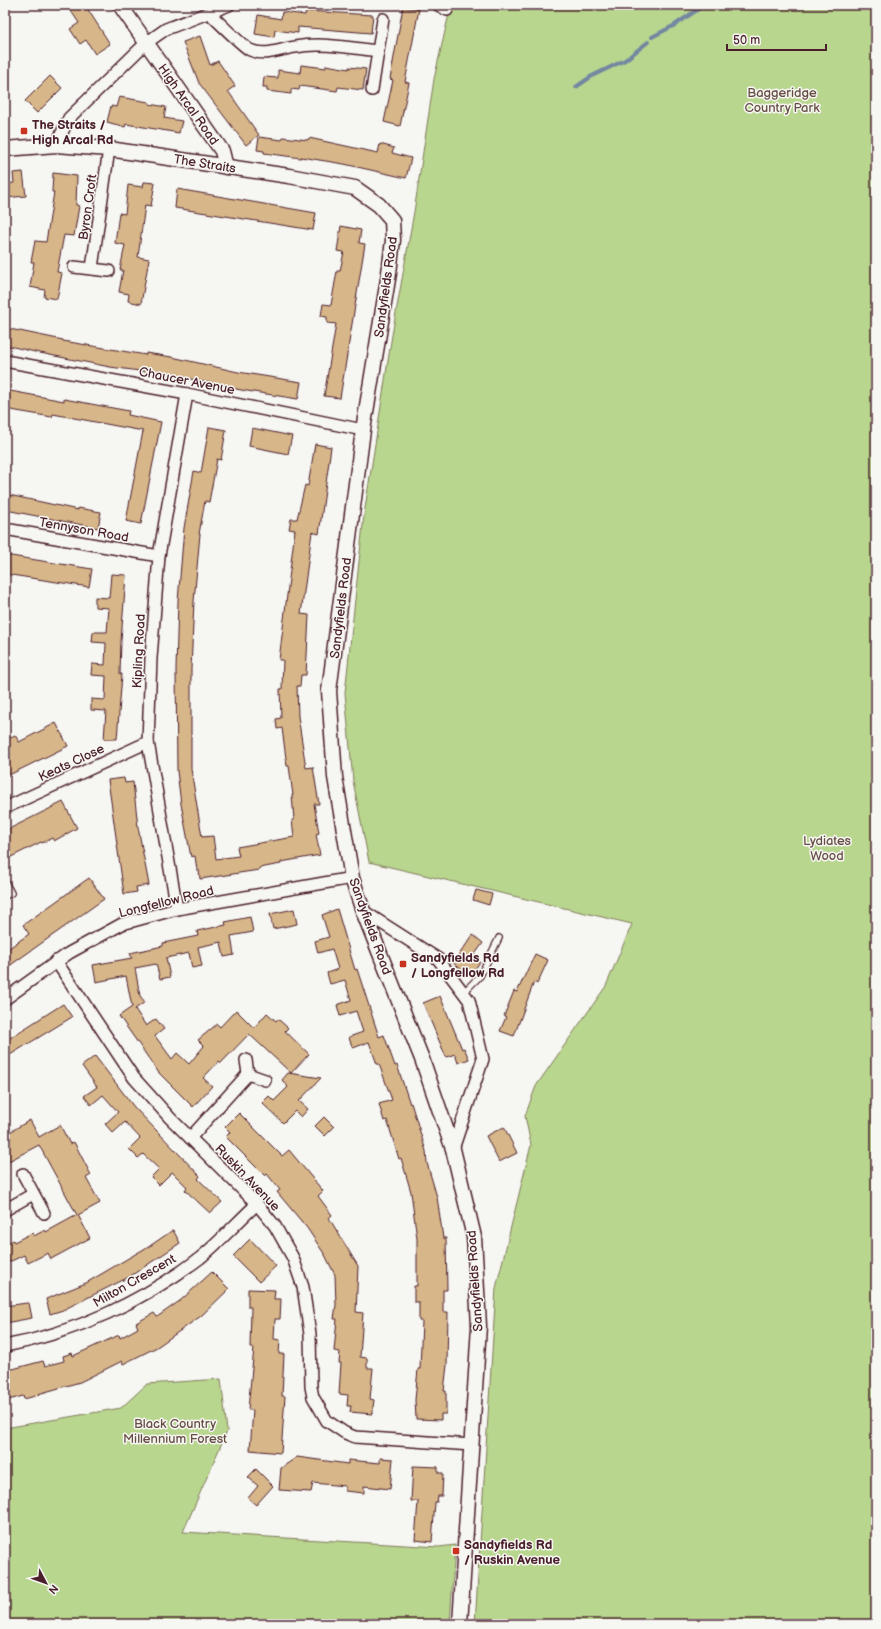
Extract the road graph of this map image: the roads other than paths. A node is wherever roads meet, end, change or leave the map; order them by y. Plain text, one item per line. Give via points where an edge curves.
1 (120, 5) edge
2 (228, 5) edge
3 (209, 13) junction
4 (383, 19) dead end
5 (146, 43) junction
6 (378, 50) junction
7 (372, 90) dead end
8 (56, 145) junction
9 (5, 149) edge
10 (109, 149) junction
11 (226, 167) junction
12 (392, 220) joint
13 (74, 267) dead end
14 (92, 268) junction
15 (109, 271) dead end
16 (5, 361) edge
17 (187, 394) junction
18 (363, 430) junction
19 (5, 529) edge
20 (159, 556) junction
21 (148, 742) junction
22 (5, 808) edge
23 (352, 878) junction
24 (5, 882) edge
25 (5, 896) edge
26 (177, 909) junction
27 (362, 911) junction
28 (499, 938) dead end
29 (56, 962) junction
30 (463, 992) junction
31 (5, 999) edge
32 (246, 1060) dead end
33 (248, 1074) junction
34 (265, 1080) dead end
35 (190, 1138) junction
36 (453, 1149) junction
37 (23, 1174) dead end
38 (33, 1194) junction
39 (257, 1204) junction
40 (5, 1210) edge
41 (44, 1213) dead end
42 (5, 1346) edge
43 (472, 1446) junction
44 (460, 1624) edge

1 - 5 street, High Arcal Road
2 - 3 street
3 - 5 street via 166,29
3 - 6 street via 250,50 267,53 315,45
4 - 6 street
5 - 8 street via 69,118
5 - 11 street, High Arcal Road via 222,151
6 - 7 street
8 - 9 street, The Straits
8 - 10 street, The Straits
10 - 11 street, The Straits
10 - 14 street, Byron Croft
11 - 12 street, The Straits via 355,188 379,205
12 - 18 street, Sandyfields Road via 393,240 389,273
13 - 14 street
14 - 15 street
16 - 17 street, Chaucer Avenue
17 - 18 street, Chaucer Avenue
17 - 20 street, Kipling Road
18 - 23 street, Sandyfields Road via 329,691 335,777
19 - 20 street, Tennyson Road
20 - 21 street, Kipling Road
21 - 22 street, Keats Close
21 - 26 street, Kipling Road
23 - 26 street, Longfellow Road
23 - 27 street, Sandyfields Road
24 - 25 lane via 11,893
26 - 29 street, Longfellow Road via 122,924 90,940
27 - 30 street via 438,959
27 - 36 street, Sandyfields Road via 422,1059
28 - 30 lane via 480,976
29 - 31 street, Longfellow Road
29 - 35 street, Ruskin Avenue via 134,1078
30 - 36 street via 469,1000 483,1059
32 - 33 street
33 - 34 street
33 - 35 street
35 - 39 street, Ruskin Avenue
36 - 43 street, Sandyfields Road via 474,1237 479,1326
37 - 38 street
38 - 40 street
38 - 41 street
39 - 42 street, Milton Crescent via 200,1257 152,1289 107,1314 63,1332
39 - 43 street, Ruskin Avenue via 275,1226 293,1258 303,1287 310,1334 311,1387 313,1397 327,1421 355,1437
43 - 44 street, Sandyfields Road

